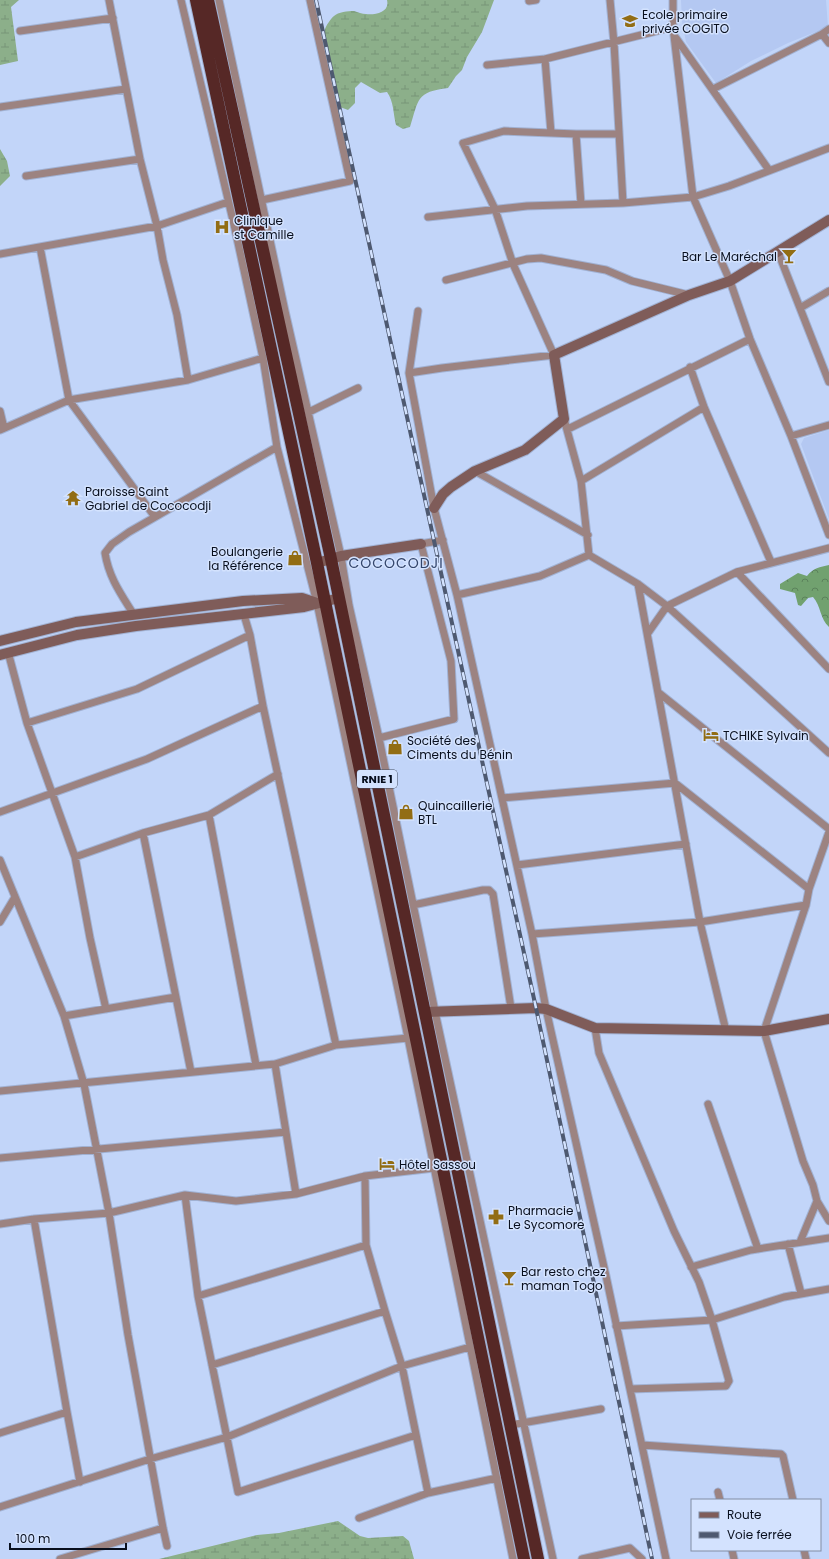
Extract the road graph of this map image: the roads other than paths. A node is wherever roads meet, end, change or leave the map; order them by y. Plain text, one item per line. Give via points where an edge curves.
1 (109, 0) edge
2 (181, 0) edge
3 (196, 0) edge
4 (208, 0) edge
5 (219, 0) edge
6 (310, 0) edge
7 (610, 0) edge
8 (672, 0) edge
9 (113, 18) junction
10 (673, 27) junction
11 (829, 29) edge
12 (20, 31) dead end
13 (822, 34) junction
14 (674, 36) junction
15 (614, 43) junction
16 (829, 44) edge
17 (545, 59) junction
18 (487, 65) dead end
19 (126, 89) junction
20 (713, 89) junction
21 (0, 107) edge
22 (551, 132) junction
23 (576, 134) junction
24 (620, 134) junction
25 (829, 148) edge
26 (140, 159) junction
27 (769, 170) junction
28 (26, 176) dead end
29 (693, 197) junction
30 (262, 200) junction
31 (228, 202) junction
32 (623, 203) junction
33 (581, 204) junction
34 (495, 209) junction
35 (428, 217) dead end
36 (829, 220) edge
37 (157, 226) junction
38 (40, 247) junction
39 (778, 252) junction
40 (0, 254) edge
41 (514, 264) junction
42 (446, 280) dead end
43 (730, 281) junction
44 (829, 290) edge
45 (689, 295) junction
46 (800, 308) junction
47 (418, 310) dead end
48 (750, 339) junction
49 (554, 355) junction
50 (264, 358) junction
51 (690, 367) junction
52 (409, 373) junction
53 (188, 380) junction
54 (829, 382) edge
55 (358, 388) dead end
56 (68, 400) junction
57 (704, 407) junction
58 (0, 411) edge
59 (309, 412) junction
60 (564, 419) junction
61 (829, 425) edge
62 (2, 429) edge
63 (568, 429) junction
64 (790, 436) junction
65 (277, 447) junction
66 (475, 471) junction
67 (581, 480) junction
68 (434, 508) junction
69 (155, 516) junction
70 (588, 535) junction
71 (829, 535) edge
72 (443, 540) junction
73 (421, 544) junction
74 (829, 548) edge
75 (589, 555) junction
76 (336, 558) junction
77 (771, 562) junction
78 (317, 563) junction
79 (737, 572) junction
80 (638, 584) junction
81 (458, 595) junction
82 (343, 597) junction
83 (321, 602) junction
84 (667, 606) junction
85 (134, 615) junction
86 (244, 615) junction
87 (648, 633) junction
88 (250, 635) junction
89 (0, 641) edge
90 (4, 654) edge
91 (829, 669) edge
92 (659, 693) junction
93 (264, 706) junction
94 (27, 723) junction
95 (380, 738) junction
96 (829, 753) edge
97 (278, 774) junction
98 (675, 783) junction
99 (52, 793) junction
100 (502, 798) junction
101 (0, 812) edge
102 (210, 815) junction
103 (829, 829) edge
104 (829, 832) edge
105 (143, 833) junction
106 (686, 844) junction
107 (75, 857) junction
108 (0, 860) edge
109 (517, 865) junction
110 (809, 889) junction
111 (16, 897) junction
112 (806, 905) junction
113 (413, 906) junction
114 (0, 922) edge
115 (700, 922) junction
116 (532, 934) junction
117 (176, 997) junction
118 (511, 1008) junction
119 (546, 1008) junction
120 (106, 1009) junction
121 (431, 1012) junction
122 (64, 1016) junction
123 (829, 1019) edge
124 (595, 1028) junction
125 (726, 1031) junction
126 (764, 1031) junction
127 (408, 1038) junction
128 (336, 1045) junction
129 (274, 1064) junction
130 (256, 1065) junction
131 (191, 1072) junction
132 (84, 1084) junction
133 (0, 1091) edge
134 (708, 1104) dead end
135 (286, 1132) junction
136 (97, 1150) junction
137 (0, 1158) edge
138 (434, 1168) junction
139 (365, 1176) junction
140 (296, 1194) junction
141 (185, 1195) junction
142 (817, 1201) junction
143 (109, 1213) junction
144 (34, 1219) junction
145 (829, 1221) edge
146 (0, 1224) edge
147 (829, 1238) edge
148 (800, 1242) junction
149 (788, 1244) junction
150 (366, 1245) junction
151 (758, 1249) junction
152 (691, 1267) junction
153 (829, 1289) edge
154 (801, 1293) junction
155 (198, 1296) junction
156 (385, 1311) junction
157 (712, 1320) junction
158 (616, 1326) junction
159 (470, 1347) junction
160 (212, 1365) junction
161 (402, 1366) junction
162 (630, 1389) junction
163 (601, 1409) dead end
164 (67, 1412) junction
165 (523, 1423) junction
166 (511, 1425) junction
167 (0, 1432) edge
168 (416, 1435) junction
169 (227, 1437) junction
170 (642, 1445) junction
171 (150, 1459) junction
172 (496, 1478) junction
173 (80, 1482) junction
174 (718, 1492) dead end
175 (428, 1493) junction
176 (720, 1499) edge
177 (793, 1499) edge
178 (0, 1507) edge
179 (359, 1518) dead end
180 (163, 1528) junction
181 (167, 1546) dead end
182 (60, 1559) edge
183 (513, 1559) edge
184 (524, 1559) edge
185 (538, 1559) edge
186 (553, 1559) edge
187 (582, 1559) edge
188 (642, 1559) edge
189 (666, 1559) edge

1 - 9 street
2 - 31 street
3 - 78 highway, RNIE 1
4 - 76 highway, RNIE 1
5 - 30 street
6 - 30 street via 350,181
7 - 15 street
8 - 10 street
9 - 12 street
9 - 19 street
10 - 14 street
10 - 15 street
11 - 13 street
13 - 16 street
13 - 20 street
14 - 20 street
14 - 29 street
15 - 17 street
15 - 24 street
17 - 18 street
17 - 22 street
19 - 21 street
19 - 26 street
20 - 27 street
22 - 23 street
22 - 34 street via 504,131 463,143
23 - 24 street
23 - 33 street
24 - 32 street
25 - 27 street
26 - 28 street
26 - 37 street
27 - 29 street
29 - 32 street
29 - 43 street
30 - 59 street
31 - 37 street
31 - 50 street
32 - 33 street
33 - 34 street
34 - 35 street
34 - 41 street
36 - 39 street
37 - 38 street
37 - 53 street
38 - 40 street
38 - 56 street
39 - 43 street
39 - 46 street
41 - 42 street
41 - 45 street via 527,259 541,258 560,261 606,270 632,281
41 - 49 street
43 - 45 street
43 - 48 street
44 - 46 street
45 - 49 street
46 - 54 street
47 - 52 street
48 - 51 street
48 - 64 street
49 - 52 street
49 - 60 street
50 - 53 street
50 - 65 street
51 - 57 street
51 - 63 street
52 - 68 street
53 - 56 street
55 - 59 street
56 - 62 street
56 - 69 street
57 - 67 street
57 - 77 street
58 - 62 street
59 - 76 street
60 - 63 street
60 - 66 street via 525,450
61 - 64 street
63 - 67 street
64 - 71 street
65 - 69 street
65 - 83 street
66 - 68 street via 443,494
66 - 70 street
67 - 70 street
68 - 72 street
69 - 85 street via 112,544 105,553 112,580
70 - 75 street
72 - 73 street
72 - 81 street
73 - 76 street
73 - 95 street via 451,661 454,719
74 - 77 street
75 - 80 street
75 - 81 street via 540,576
76 - 78 street
76 - 82 highway, RNIE 1
77 - 79 street
78 - 83 highway, RNIE 1
79 - 84 street
79 - 91 street
80 - 84 street
80 - 87 street
81 - 100 street
82 - 83 street
82 - 95 street
82 - 121 highway, RNIE 1
83 - 85 street via 302,598 243,601
83 - 86 street via 304,607
83 - 127 street
83 - 184 highway, RNIE 1
84 - 87 street
84 - 96 street
85 - 89 street via 76,622
86 - 88 street
86 - 90 street via 84,634
87 - 92 street
88 - 93 street
88 - 94 street via 137,689
90 - 94 street
92 - 98 street
92 - 103 street
93 - 97 street
93 - 99 street via 147,759
94 - 99 street
95 - 113 street
97 - 102 street
97 - 128 street
98 - 100 street
98 - 106 street
98 - 110 street
99 - 101 street
99 - 107 street
100 - 109 street
102 - 105 street
102 - 130 street
104 - 110 street
105 - 107 street
105 - 117 street
106 - 109 street
106 - 115 street
107 - 120 street
108 - 111 street
109 - 116 street
110 - 112 street
111 - 114 street
111 - 122 street
112 - 115 street
112 - 126 street
113 - 118 street via 483,890 489,890 493,894
113 - 121 street
115 - 116 street
115 - 125 street
116 - 119 street
117 - 120 street
117 - 131 street
118 - 119 street
118 - 121 street
119 - 124 street
119 - 158 street
120 - 122 street
121 - 165 street
121 - 166 highway, RNIE 1
122 - 132 street
123 - 126 street
124 - 125 street
124 - 152 street via 599,1054
125 - 126 street
126 - 142 street
127 - 128 street
127 - 138 street
128 - 129 street
129 - 130 street
129 - 135 street
130 - 131 street
131 - 132 street
132 - 133 street
132 - 136 street
134 - 151 street
135 - 136 street
135 - 140 street
136 - 137 street
136 - 143 street
138 - 139 street
138 - 159 street
139 - 140 street
139 - 150 street
140 - 141 street via 236,1201
141 - 143 street
141 - 155 street
142 - 145 street
142 - 148 street
143 - 144 street
143 - 171 street
144 - 146 street
144 - 164 street
147 - 148 street
148 - 149 street
149 - 151 street
149 - 154 street
150 - 155 street
150 - 156 street
151 - 152 street
152 - 157 street
153 - 154 street
154 - 157 street
155 - 160 street
156 - 160 street
156 - 161 street
157 - 158 street
157 - 162 street via 729,1381 726,1386
158 - 162 street
159 - 161 street
159 - 172 street
160 - 169 street
161 - 168 street
161 - 169 street
162 - 170 street
163 - 165 street
164 - 167 street
164 - 173 street
165 - 166 street
165 - 186 street
166 - 185 highway, RNIE 1
168 - 169 street via 238,1492
168 - 175 street
169 - 171 street
170 - 177 street via 781,1454
170 - 189 street
171 - 173 street
171 - 180 street
172 - 175 street
172 - 183 street
173 - 178 street
174 - 176 street
175 - 179 street
180 - 181 street
180 - 182 street
187 - 188 street via 630,1548

